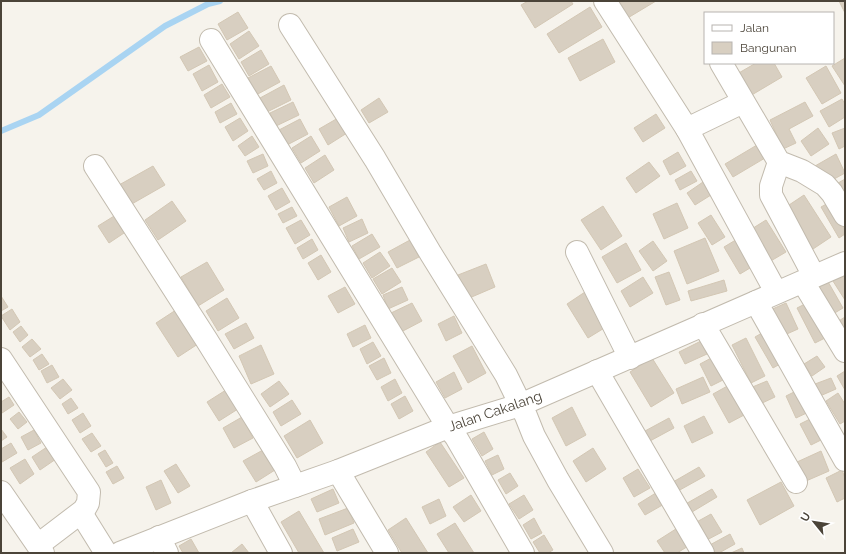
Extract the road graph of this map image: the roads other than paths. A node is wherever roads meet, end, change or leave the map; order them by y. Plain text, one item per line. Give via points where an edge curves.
1 (605, 1) edge
2 (290, 25) dead end
3 (210, 40) dead end
4 (722, 64) edge
5 (744, 102) junction
6 (687, 129) junction
7 (779, 162) junction
8 (95, 166) dead end
9 (845, 215) edge
10 (576, 252) dead end
11 (845, 263) edge
12 (809, 279) junction
13 (776, 292) junction
14 (756, 302) junction
15 (703, 324) junction
16 (845, 351) edge
17 (630, 358) junction
18 (1, 359) edge
19 (597, 371) junction
20 (520, 405) junction
21 (448, 427) junction
22 (845, 460) edge
23 (338, 471) junction
24 (796, 482) dead end
25 (295, 486) junction
26 (1, 492) edge
27 (252, 501) junction
28 (81, 513) junction
29 (163, 545) edge
30 (40, 549) edge
31 (129, 549) edge
32 (106, 553) edge
33 (281, 553) edge
34 (387, 553) edge
35 (523, 553) edge
36 (602, 553) edge
37 (703, 553) edge

1 - 6 street
2 - 20 street via 375,158 506,375
3 - 21 street
4 - 5 street
5 - 6 street
5 - 7 street
6 - 13 street
7 - 9 street via 802,171 825,185
7 - 12 street via 771,186 771,195
8 - 25 street via 206,339
10 - 17 street
11 - 12 street, Jalan Cakalang
12 - 13 street, Jalan Cakalang
12 - 16 street
13 - 14 street, Jalan Cakalang
14 - 15 street, Jalan Cakalang
14 - 22 street
15 - 17 street, Jalan Cakalang
15 - 24 street
17 - 19 street, Jalan Cakalang
18 - 28 street via 89,492 88,503
19 - 20 street, Jalan Cakalang
19 - 37 street
20 - 21 street, Jalan Cakalang
20 - 36 street via 558,480
21 - 23 street, Jalan Cakalang
21 - 35 street
23 - 25 street, Jalan Cakalang
23 - 34 street
25 - 27 street, Jalan Cakalang
26 - 30 street
27 - 29 street, Jalan Cakalang
27 - 33 street
28 - 30 street
28 - 32 street
29 - 31 street, Jalan Cakalang

